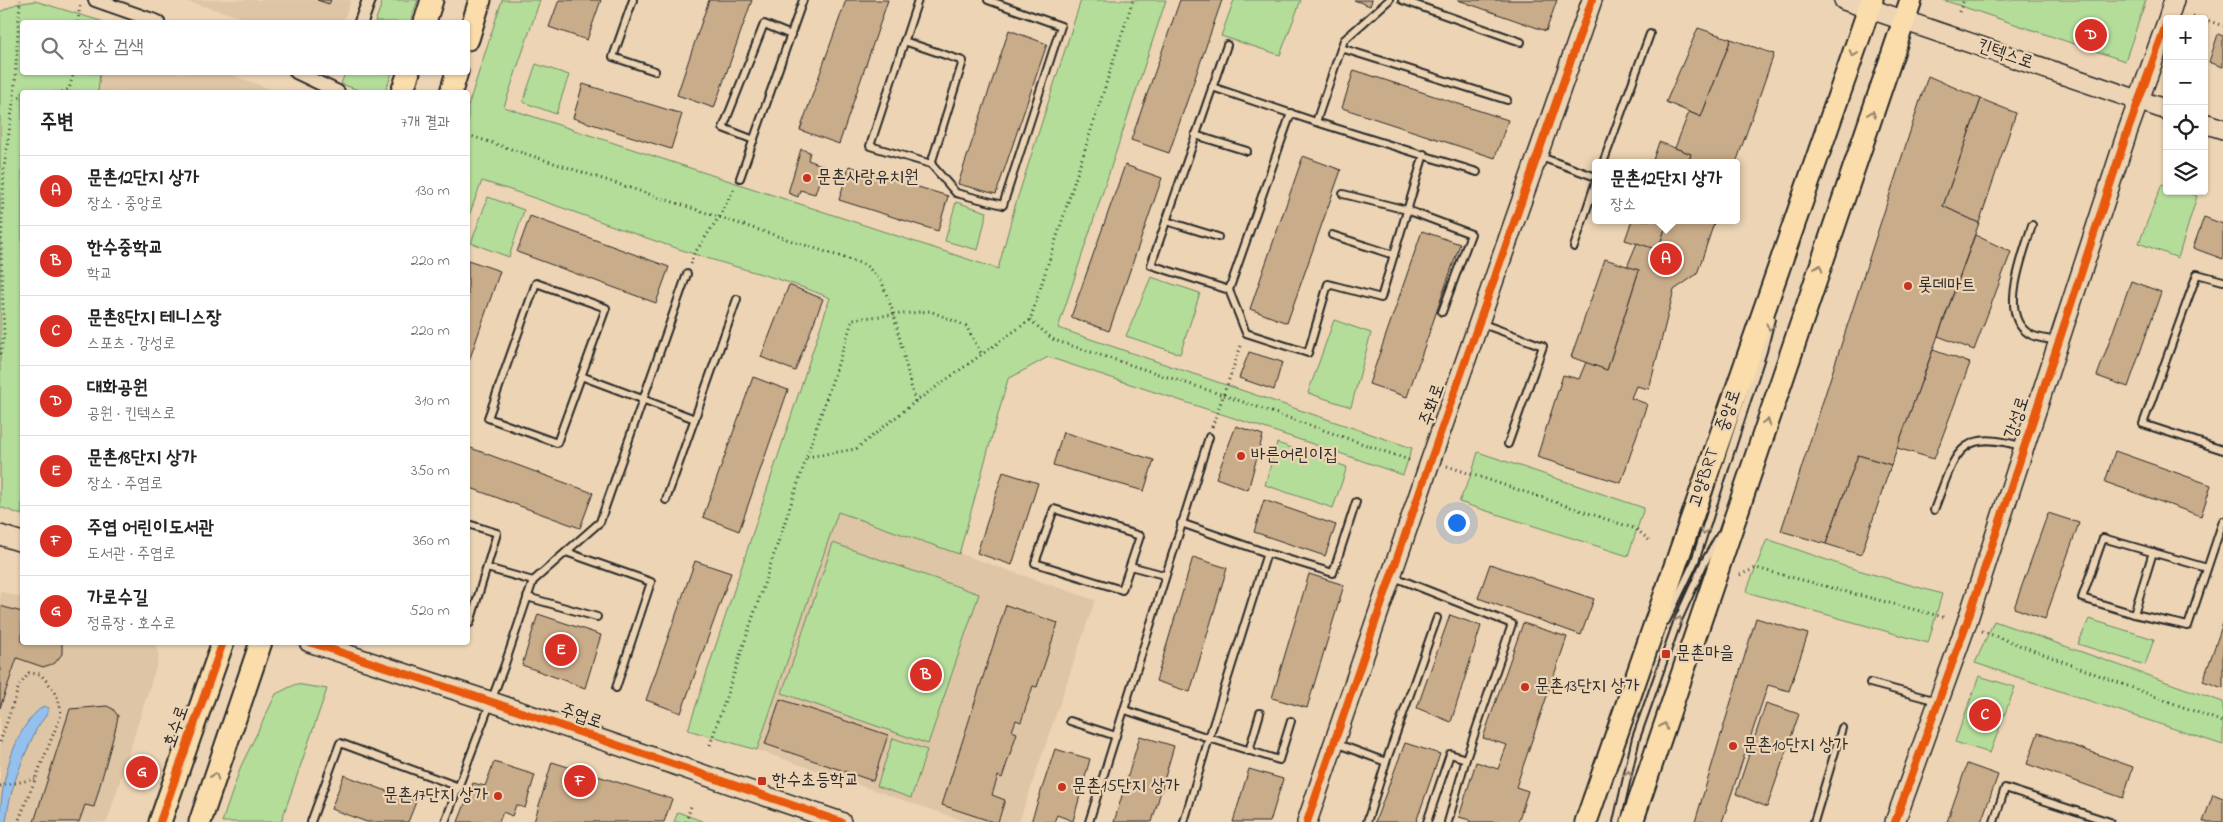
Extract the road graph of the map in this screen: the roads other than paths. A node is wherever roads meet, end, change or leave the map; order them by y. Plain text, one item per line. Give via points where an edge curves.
1 (95, 0) edge
2 (369, 0) edge
3 (432, 0) edge
4 (480, 0) edge
5 (633, 0) edge
6 (803, 0) edge
7 (918, 0) edge
8 (988, 0) edge
9 (1389, 0) edge
10 (1402, 0) edge
11 (1592, 0) edge
12 (1844, 0) edge
13 (1910, 0) edge
14 (2174, 0) edge
15 (1870, 4) edge
16 (2169, 15) edge
17 (152, 20) edge
18 (362, 20) edge
19 (426, 20) edge
20 (1904, 21) junction
21 (2163, 31) edge
22 (470, 32) edge
23 (1650, 34) dead end
24 (791, 35) junction
25 (904, 41) junction
26 (1521, 42) dead end
27 (1227, 45) dead end
28 (1341, 48) junction
29 (655, 71) dead end
30 (306, 75) edge
31 (407, 75) edge
32 (456, 75) edge
33 (1212, 87) junction
34 (334, 90) edge
35 (403, 90) edge
36 (452, 90) edge
37 (1507, 100) dead end
38 (2139, 100) junction
39 (2163, 109) edge
40 (1291, 113) junction
41 (1316, 122) junction
42 (2208, 123) edge
43 (2223, 129) edge
44 (1195, 135) junction
45 (754, 140) junction
46 (1247, 152) dead end
47 (1424, 154) junction
48 (1537, 155) junction
49 (1604, 159) edge
50 (931, 164) junction
51 (1477, 172) dead end
52 (1592, 175) edge
53 (740, 178) road end
54 (1592, 193) edge
55 (1343, 194) dead end
56 (1804, 195) junction
57 (1407, 210) junction
58 (1166, 221) junction
59 (2032, 225) dead end
60 (1332, 235) dead end
61 (1218, 237) dead end
62 (1574, 247) dead end
63 (1394, 254) junction
64 (687, 274) road end
65 (2223, 281) edge
66 (1229, 290) junction
67 (1778, 296) dead end
68 (737, 299) dead end
69 (1442, 312) dead end
70 (1773, 314) dead end
71 (1478, 322) junction
72 (2059, 342) junction
73 (581, 376) junction
74 (643, 399) junction
75 (695, 419) junction
76 (1209, 437) road end
77 (1508, 444) dead end
78 (2024, 447) junction
79 (2223, 450) edge
80 (1751, 468) junction
81 (666, 500) dead end
82 (1356, 502) dead end
83 (1934, 510) dead end
84 (2223, 521) edge
85 (1181, 523) junction
86 (470, 525) edge
87 (0, 534) edge
88 (20, 541) edge
89 (566, 552) junction
90 (2153, 552) junction
91 (1267, 553) junction
92 (1130, 566) junction
93 (487, 568) junction
94 (2207, 568) junction
95 (1164, 576) junction
96 (1390, 576) junction
97 (533, 581) junction
98 (527, 597) junction
99 (2134, 614) junction
100 (597, 617) dead end
101 (1437, 618) dead end
102 (470, 623) edge
103 (1661, 632) dead end
104 (1657, 641) dead end
105 (222, 645) edge
106 (260, 645) edge
107 (318, 645) edge
108 (1870, 683) dead end
109 (616, 688) dead end
110 (1938, 701) junction
111 (492, 702) junction
112 (1627, 704) junction
113 (1125, 710) junction
114 (1260, 714) dead end
115 (1070, 721) dead end
116 (1291, 721) dead end
117 (1842, 728) dead end
118 (1116, 736) junction
119 (1209, 738) junction
120 (1334, 742) junction
121 (1249, 751) junction
122 (1466, 759) junction
123 (1386, 762) junction
124 (459, 787) junction
125 (160, 822) edge
126 (200, 822) edge
127 (311, 822) edge
128 (445, 822) edge
129 (841, 822) edge
130 (1089, 822) edge
131 (1184, 822) edge
132 (1307, 822) edge
133 (1367, 822) edge
134 (1427, 822) edge
135 (1448, 822) edge
136 (1586, 822) edge
137 (1617, 822) edge
138 (1632, 822) edge
139 (1814, 822) edge
140 (1896, 822) edge
141 (1996, 822) edge
142 (2110, 822) edge

1 - 17 street
2 - 18 street
3 - 19 main road
4 - 22 main road
5 - 29 lane via 613,58
6 - 24 lane
7 - 25 lane
8 - 50 lane via 1061,26 1003,205 956,193
9 - 28 lane via 1344,40
10 - 26 lane
11 - 48 street, 주화로
12 - 15 street, 킨텍스로
13 - 20 main road
14 - 16 street, 강성로
15 - 20 street, 킨텍스로
15 -> 56 main road, 중앙로
20 - 38 street, 킨텍스로
80 -> 20 main road
21 - 38 street, 강성로
23 - 49 lane
24 - 45 lane
24 - 45 lane via 764,24 723,128
25 - 50 lane via 963,61
25 - 50 lane via 870,146
27 - 33 lane
28 - 37 lane
28 - 41 lane
30 - 34 street
31 - 35 main road
32 - 36 main road
33 - 40 lane
33 - 44 lane
38 - 39 street, 킨텍스로
38 - 72 street, 강성로
40 - 41 lane
40 - 66 lane
41 - 47 lane
42 - 43 street
44 - 46 lane
44 - 58 lane
45 - 53 lane
47 - 51 lane
47 - 57 lane
48 - 52 lane
48 - 71 street, 주화로
54 - 62 lane
55 - 57 lane
56 - 67 lane
56 - 112 main road, 중앙로
57 - 63 lane
57 - 69 lane via 1471,234
58 - 61 lane
58 - 66 lane via 1151,265
59 - 72 lane via 2013,295 2016,321 2028,333
60 - 63 lane
63 - 66 lane via 1381,298 1328,284 1308,353 1246,333
64 - 74 lane
65 - 79 lane via 2197,274 2143,424
68 - 75 lane
70 -> 103 lane, 고양BRT via 1695,561
71 - 77 lane via 1544,346
71 - 96 street, 주화로
72 - 78 street, 강성로
73 - 73 lane via 606,308 536,283 488,418 558,443
73 - 74 lane
74 - 75 lane
74 - 89 lane via 600,522
75 - 81 lane
76 - 85 lane
78 - 83 lane via 1993,439 1975,440 1956,456
78 - 110 street, 강성로
137 -> 80 lane, 고양BRT via 1636,738 1678,620 1704,563 1741,497
138 -> 80 main road
82 - 91 lane via 1333,573
84 - 94 lane
85 - 91 lane
85 - 95 lane
86 - 93 lane via 498,534
87 - 88 street
89 - 97 lane
89 - 109 lane via 651,582
90 - 94 lane
90 - 99 lane
90 - 99 lane via 2103,538 2082,598
91 - 119 lane
92 - 92 lane via 1140,536 1054,509 1035,563 1122,590
92 - 95 lane
93 - 97 lane
93 - 102 lane
94 - 99 lane via 2188,626
95 - 113 lane
96 - 120 street, 주화로
96 - 122 lane via 1512,624
97 - 98 lane
98 - 100 lane
98 - 111 lane
101 - 123 lane
104 - 112 lane
105 - 125 main road, 호수로
126 -> 106 main road
107 - 111 street, 주엽로
108 - 110 lane
110 - 140 street, 강성로
111 - 124 lane
111 - 129 street, 주엽로
112 - 136 main road, 중앙로
113 - 118 lane
113 - 119 lane
114 - 121 lane
115 - 118 lane
116 - 121 lane via 1278,760
117 - 139 lane
118 - 130 lane
119 - 121 lane
119 - 131 lane
120 - 123 lane
120 - 132 street, 주화로
122 - 134 lane via 1450,754
122 - 135 lane
123 - 133 lane
124 - 127 lane via 340,744
124 - 128 lane
141 - 142 lane via 2005,788

